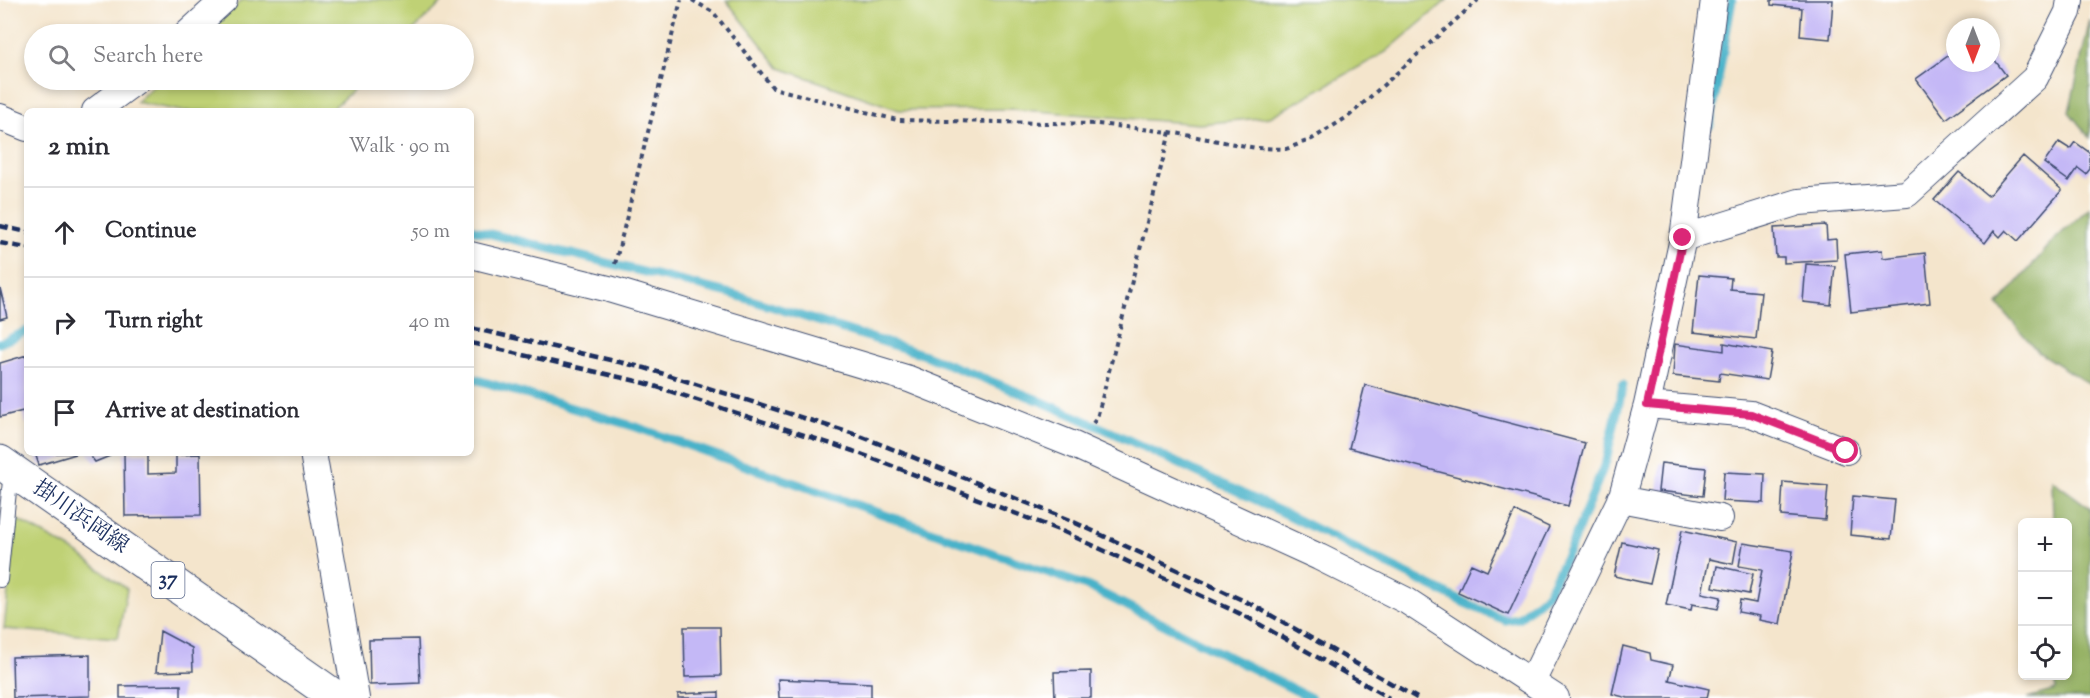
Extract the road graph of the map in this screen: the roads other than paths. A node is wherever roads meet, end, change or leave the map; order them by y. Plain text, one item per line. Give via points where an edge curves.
1 (224, 0) edge
2 (1714, 0) edge
3 (2070, 0) edge
4 (198, 24) edge
5 (123, 90) edge
6 (98, 108) edge
7 (0, 117) edge
8 (24, 127) edge
9 (1684, 238) junction
10 (474, 256) edge
11 (1647, 405) junction
12 (1846, 451) dead end
13 (314, 456) edge
14 (6, 466) edge
15 (1620, 499) junction
16 (1719, 518) dead end
17 (0, 580) edge
18 (1529, 690) edge
19 (337, 698) edge
20 (356, 698) edge
21 (1556, 698) edge

1 - 4 street
2 - 9 street
3 - 9 street via 2068,12 2035,78 1907,194 1799,202
5 - 6 street
7 - 8 street
9 - 11 street
10 - 18 street via 609,289 909,379 1074,445 1407,601
11 - 12 street via 1751,414
11 - 15 street
13 - 20 street
14 - 17 lane
14 - 19 main road, 掛川浜岡線 / 37
15 - 16 street
15 - 18 street
18 - 21 street

